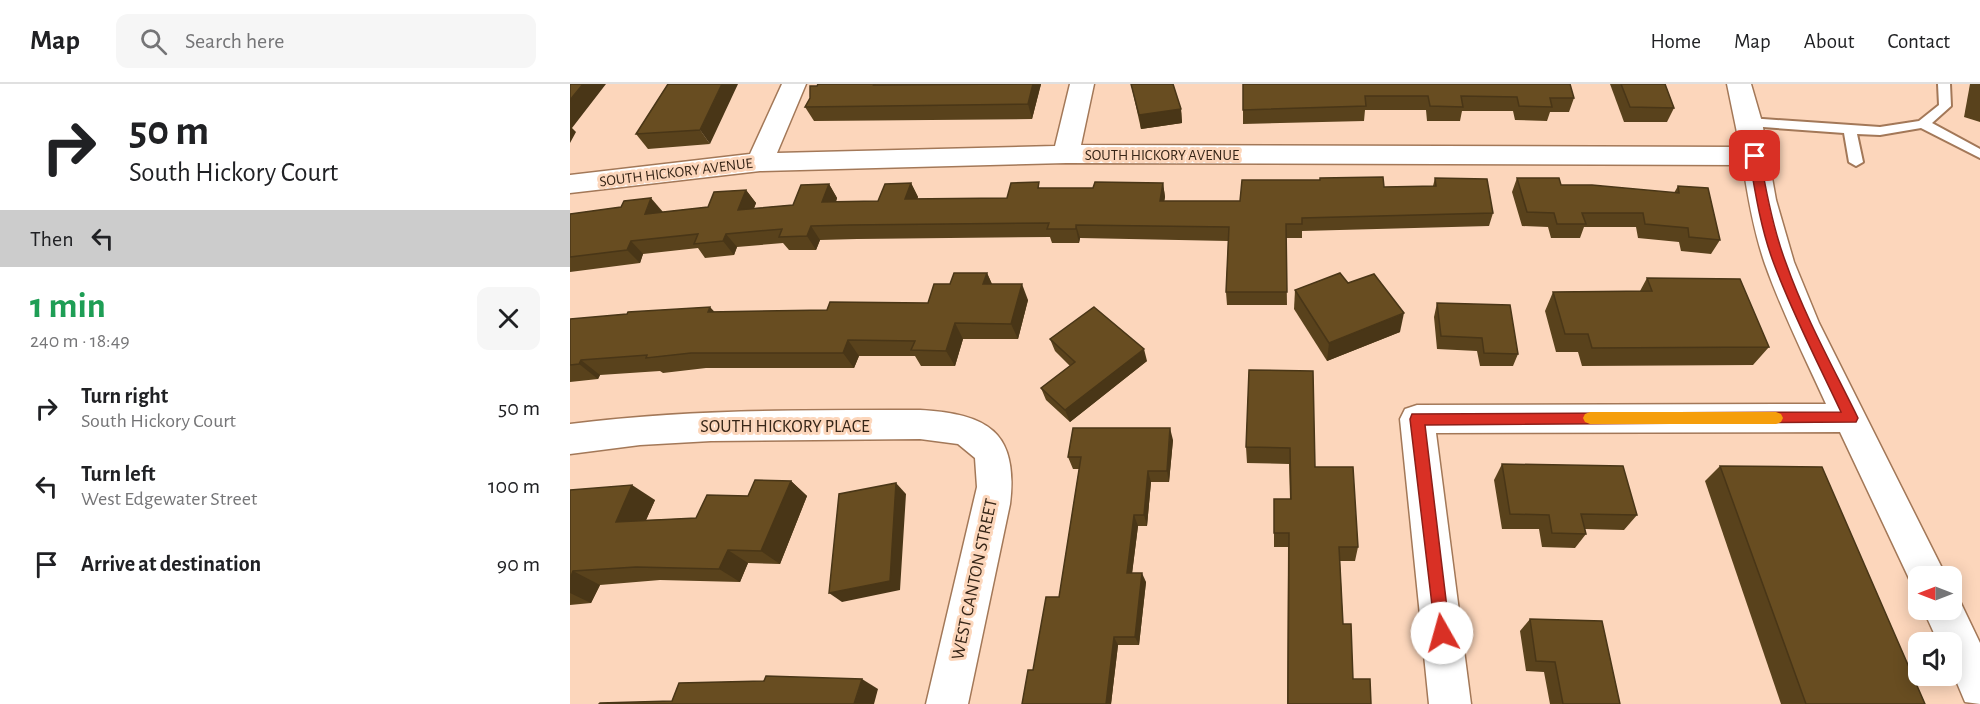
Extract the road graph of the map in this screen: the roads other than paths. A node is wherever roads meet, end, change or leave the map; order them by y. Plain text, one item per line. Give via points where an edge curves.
1 (794, 84) edge
2 (1082, 84) edge
3 (1740, 84) edge
4 (1944, 84) edge
5 (1749, 122) junction
6 (1923, 124) junction
7 (1850, 129) junction
8 (1066, 154) junction
9 (1980, 154) edge
10 (1755, 156) junction
11 (760, 162) junction
12 (1856, 162) dead end
13 (570, 184) edge
14 (1851, 418) junction
15 (570, 439) edge
16 (992, 453) joint
17 (1922, 566) edge
18 (1948, 620) edge
19 (1980, 687) edge
20 (947, 704) edge
21 (1450, 704) edge

1 - 11 street
2 - 8 street
3 - 5 street
4 - 6 lane via 1945,106
5 - 7 lane
5 - 10 street
6 - 7 lane via 1880,131
6 - 9 lane
7 - 12 lane
8 - 10 street, SOUTH HICKORY AVENUE
8 - 11 street, SOUTH HICKORY AVENUE
10 - 14 street via 1779,262
11 - 13 street, SOUTH HICKORY AVENUE
14 - 17 street
14 - 21 street via 1417,419
15 - 16 street, SOUTH HICKORY PLACE via 701,426 939,426 962,430 980,439
16 - 20 street, WEST CANTON STREET via 996,471 992,504
18 - 19 street

